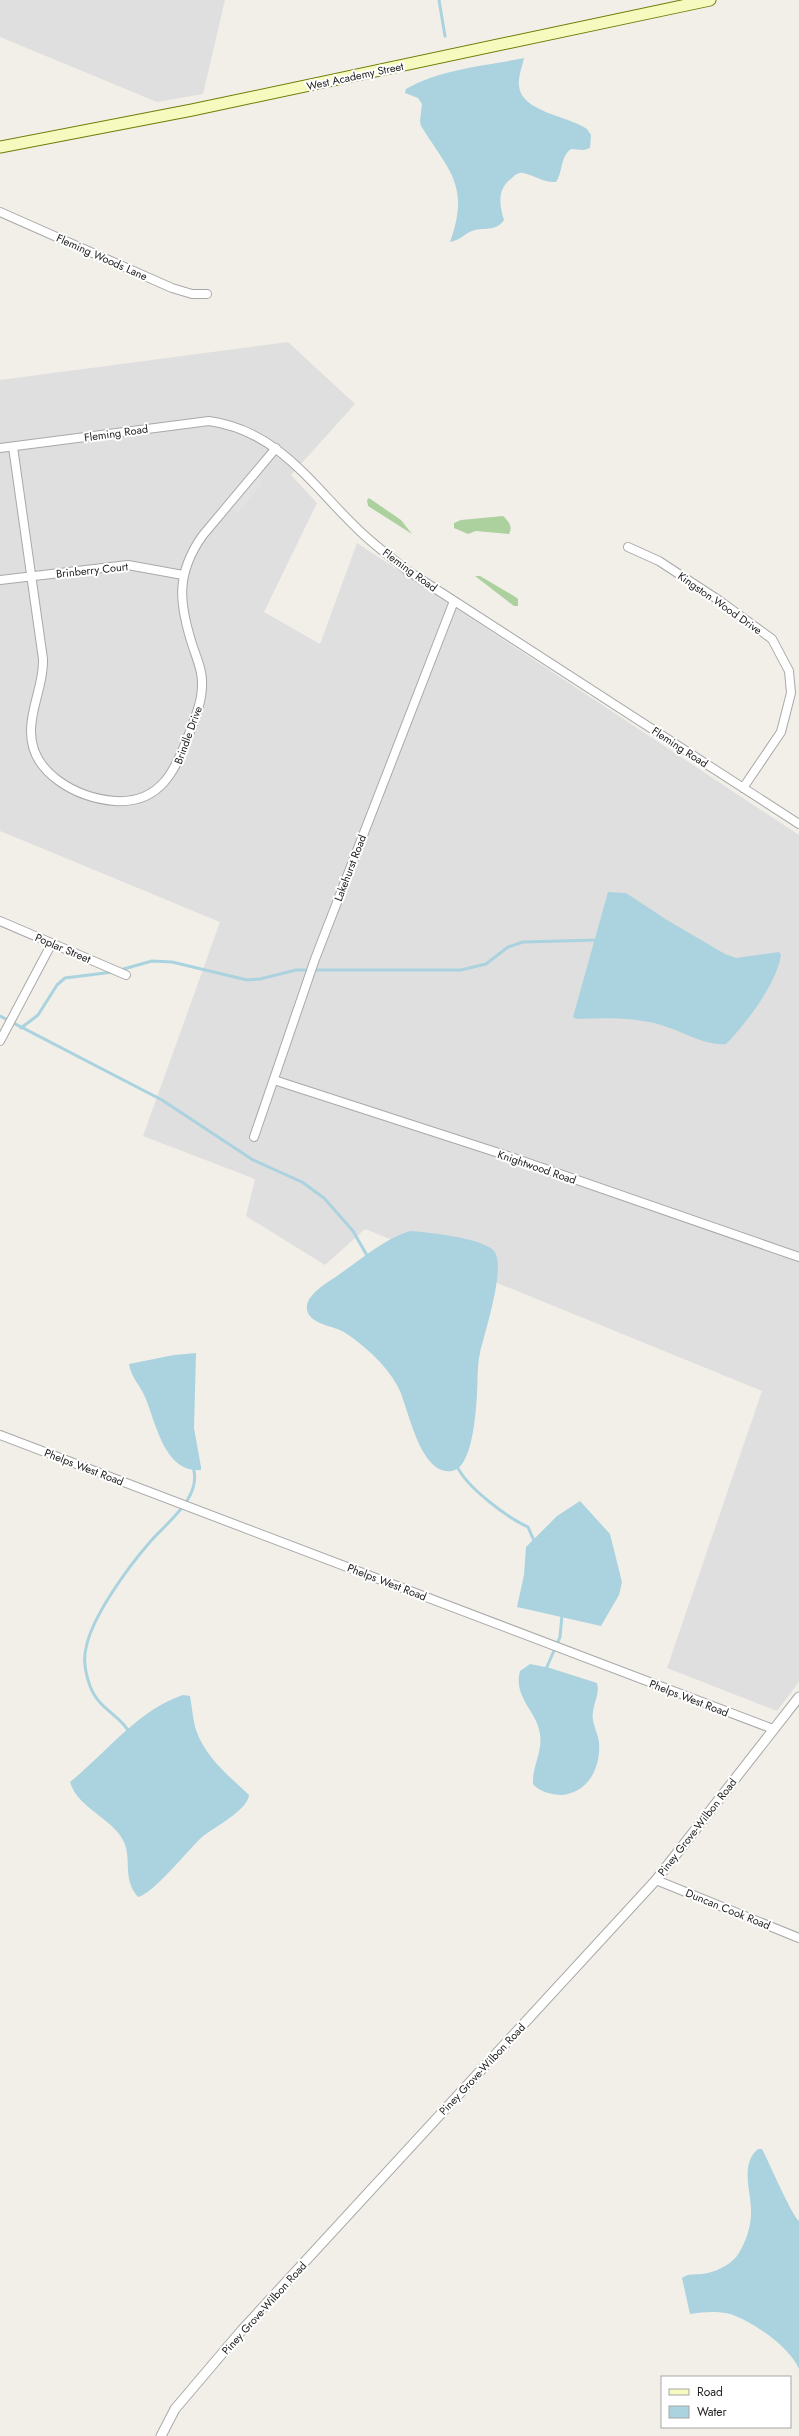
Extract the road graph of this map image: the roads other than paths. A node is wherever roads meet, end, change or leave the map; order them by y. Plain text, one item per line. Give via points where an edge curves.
1 (710, 0) edge
2 (0, 147) edge
3 (0, 212) edge
4 (207, 294) dead end
5 (13, 447) junction
6 (0, 448) edge
7 (276, 448) junction
8 (628, 547) dead end
9 (183, 575) junction
10 (31, 576) junction
11 (0, 580) edge
12 (454, 601) junction
13 (743, 788) junction
14 (799, 824) edge
15 (0, 922) edge
16 (52, 943) junction
17 (126, 975) dead end
18 (0, 1041) edge
19 (274, 1080) junction
20 (254, 1137) dead end
21 (799, 1257) edge
22 (0, 1435) edge
23 (799, 1697) edge
24 (773, 1730) junction
25 (656, 1880) junction
26 (799, 1938) edge
27 (162, 2436) edge

1 - 2 main road, West Academy Street via 200,109
3 - 4 street, Fleming Woods Lane via 172,288 192,294
5 - 6 street, Fleming Road
5 - 7 street, Fleming Road via 209,421 239,427
5 - 10 street, Brindle Drive
7 - 9 street, Brindle Drive via 203,535 195,546
7 - 12 street, Fleming Road via 363,534 408,571
8 - 13 street, Kingston Wood Drive via 659,561 720,601 772,640 789,671 791,693 781,732
9 - 10 street, Brinberry Court via 128,565
9 - 10 street, Brindle Drive via 182,609 201,670 198,712 177,766 162,786 150,794 118,801 104,799 63,784 46,770 33,747 30,731 43,672
10 - 11 street, Brinberry Court
12 - 13 street, Fleming Road
12 - 19 street, Lakehurst Road via 314,959
13 - 14 street, Fleming Road
15 - 16 street, Poplar Street
16 - 17 street, Poplar Street
16 - 18 street
19 - 20 street, Lakehurst Road
19 - 21 street, Knightwood Road via 504,1155
22 - 24 street, Phelps West Road
23 - 24 street, Piney Grove-Wilbon Road
24 - 25 street, Piney Grove-Wilbon Road
25 - 26 street, Duncan Cook Road
25 - 27 street, Piney Grove-Wilbon Road via 242,2330 175,2409

